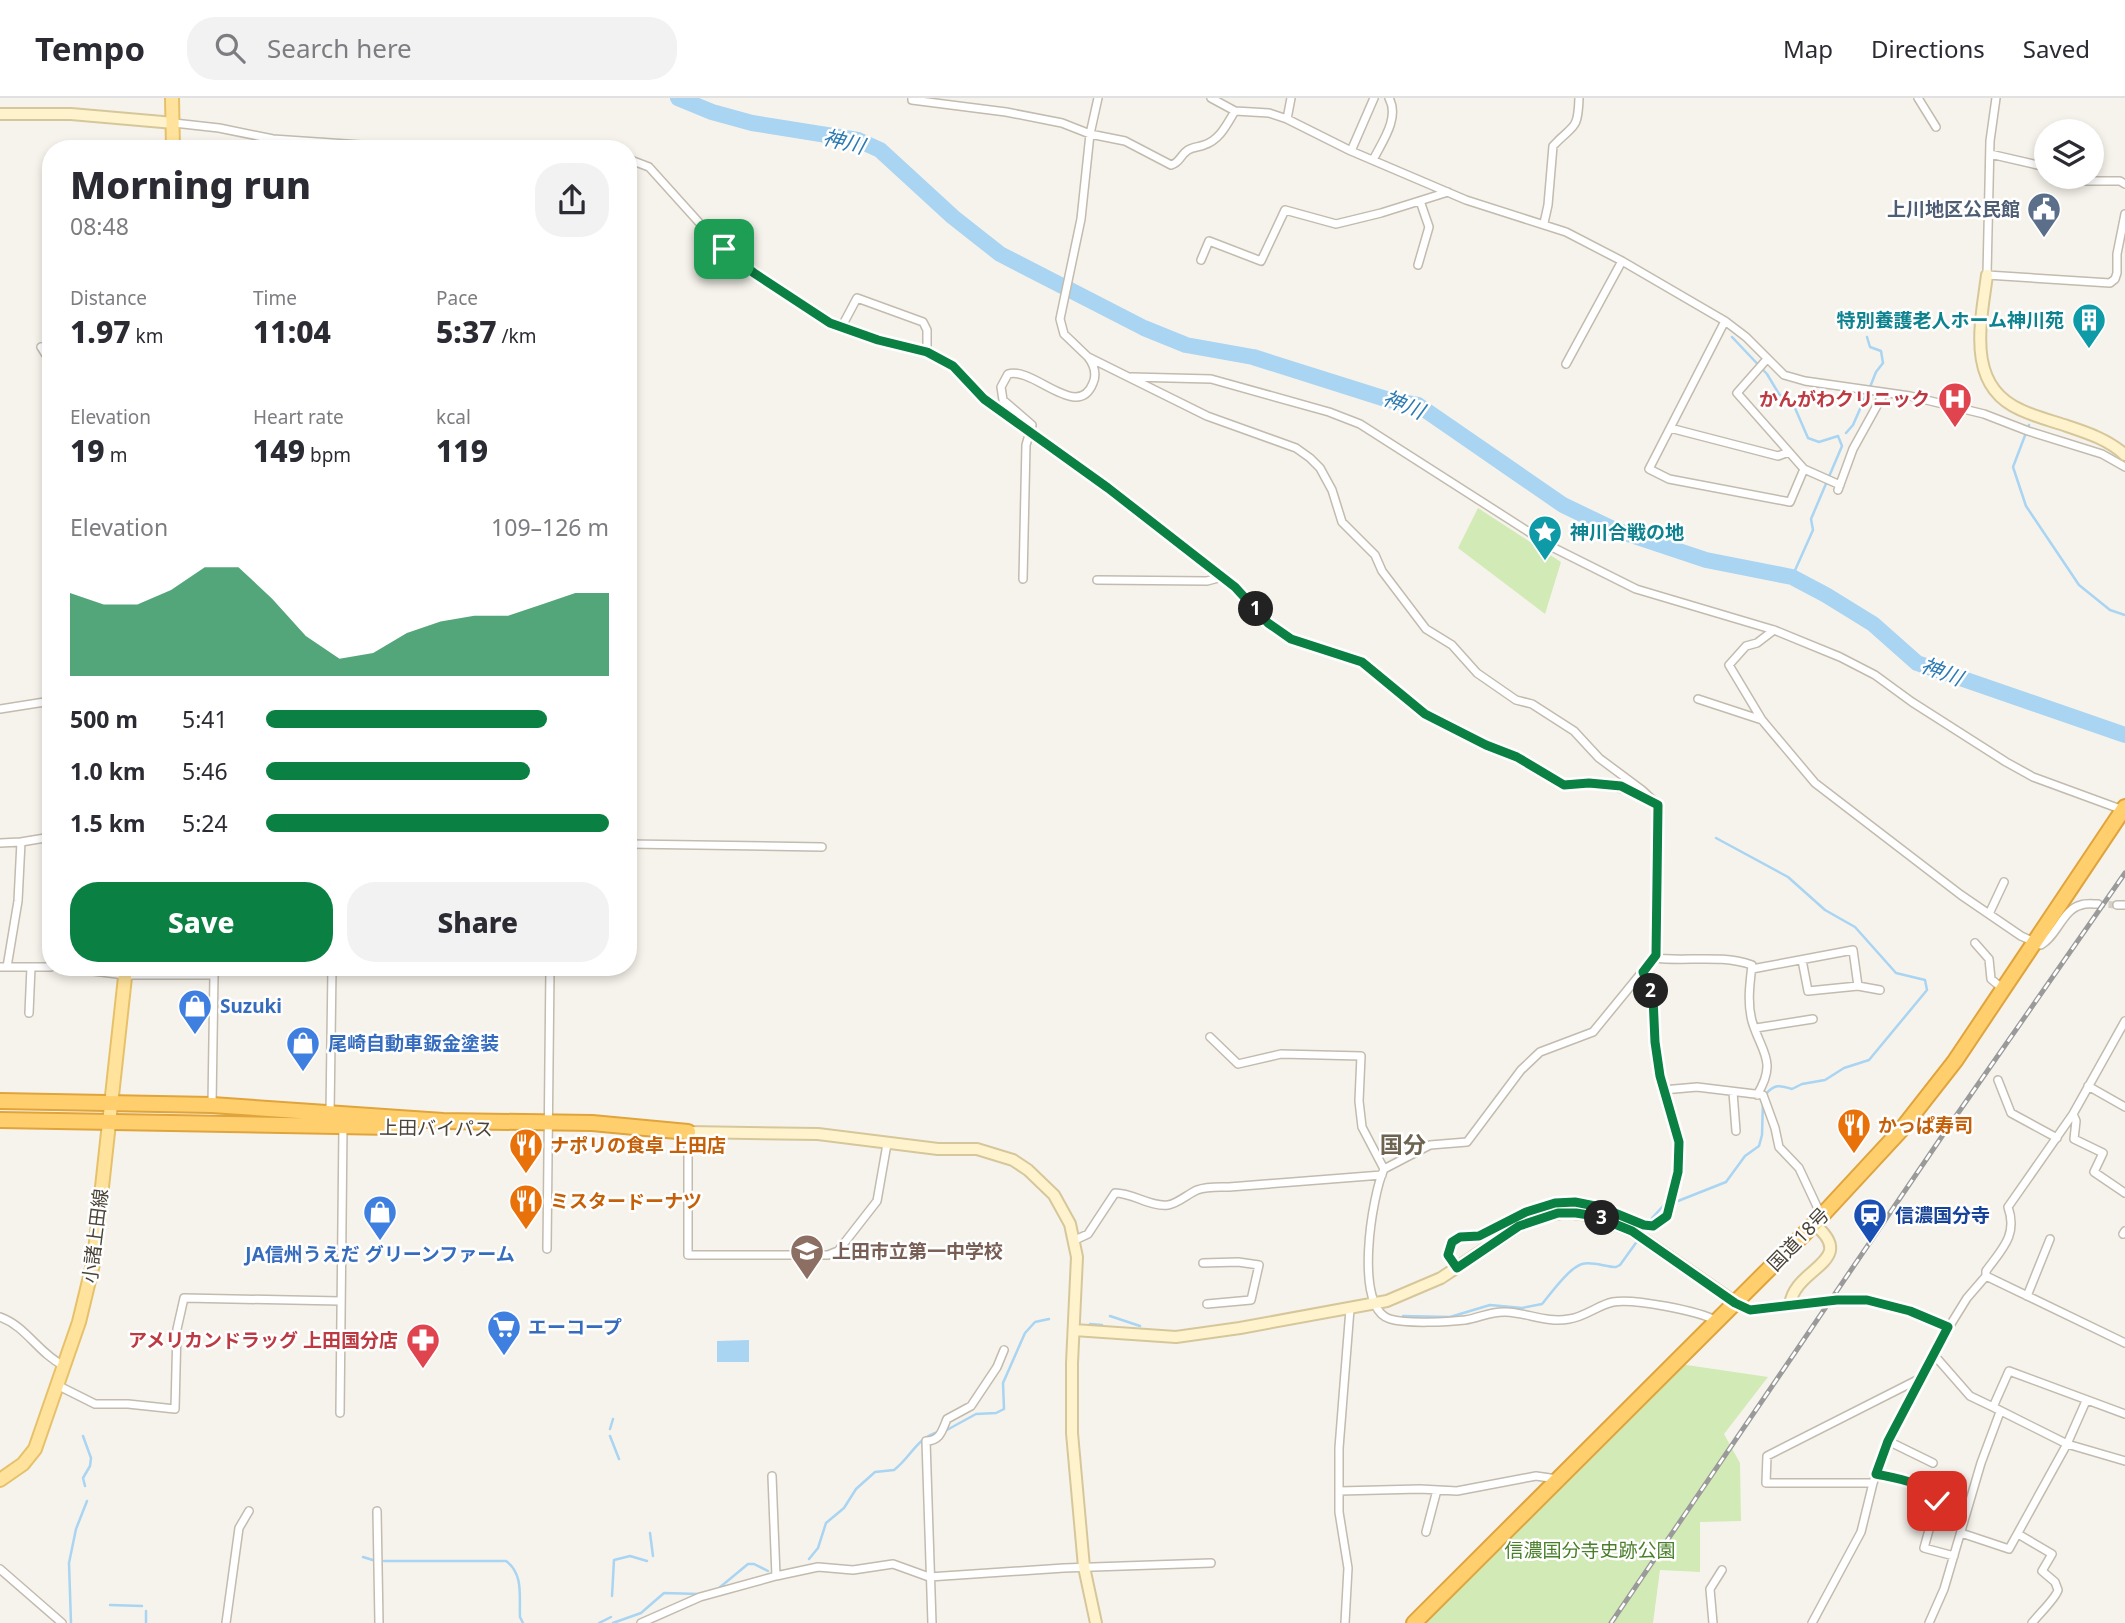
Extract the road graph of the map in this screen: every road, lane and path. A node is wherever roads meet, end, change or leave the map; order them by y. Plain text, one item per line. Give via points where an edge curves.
1 (172, 98) edge
2 (912, 98) edge
3 (1098, 98) edge
4 (1211, 98) edge
5 (1291, 98) edge
6 (1374, 98) edge
7 (1390, 98) edge
8 (1579, 98) edge
9 (1919, 98) edge
10 (1997, 98) edge
11 (1235, 111) junction
12 (0, 114) edge
13 (1287, 118) junction
14 (174, 123) junction
15 (1936, 127) dead end
16 (1090, 134) junction
17 (173, 140) edge
18 (288, 140) edge
19 (1351, 151) junction
20 (1990, 154) junction
21 (1373, 160) junction
22 (637, 162) edge
23 (2034, 164) edge
24 (2104, 181) edge
25 (2125, 184) edge
26 (1448, 192) junction
27 (1420, 201) junction
28 (2125, 214) edge
29 (1544, 223) junction
30 (1201, 260) dead end
31 (1622, 261) junction
32 (1418, 265) dead end
33 (1987, 275) junction
34 (1725, 321) junction
35 (841, 328) junction
36 (927, 352) junction
37 (1088, 357) junction
38 (1768, 359) junction
39 (1566, 364) dead end
40 (1131, 377) junction
41 (1884, 393) junction
42 (1670, 428) junction
43 (1030, 433) junction
44 (1789, 452) junction
45 (2125, 455) edge
46 (2125, 467) edge
47 (1804, 469) junction
48 (1222, 576) junction
49 (1023, 579) dead end
50 (1097, 580) dead end
51 (1774, 630) junction
52 (1698, 699) dead end
53 (42, 702) edge
54 (0, 709) edge
55 (1762, 720) junction
56 (1650, 800) junction
57 (2124, 808) edge
58 (42, 838) edge
59 (21, 842) junction
60 (0, 843) edge
61 (637, 844) edge
62 (822, 847) dead end
63 (2004, 882) dead end
64 (2098, 904) tunnel mouth
65 (1989, 914) junction
66 (1975, 943) dead end
67 (2035, 943) junction
68 (1654, 958) junction
69 (1802, 960) junction
70 (4, 967) edge
71 (31, 967) junction
72 (42, 967) edge
73 (1752, 969) junction
74 (1643, 972) junction
75 (125, 976) edge
76 (217, 976) edge
77 (332, 976) edge
78 (550, 976) edge
79 (1858, 986) junction
80 (1880, 990) dead end
81 (2004, 990) junction
82 (29, 1013) dead end
83 (1813, 1019) dead end
84 (2125, 1021) edge
85 (1756, 1028) junction
86 (1210, 1037) dead end
87 (1998, 1080) dead end
88 (2088, 1086) junction
89 (1663, 1090) junction
90 (1733, 1092) junction
91 (1757, 1095) junction
92 (0, 1101) edge
93 (110, 1103) junction
94 (212, 1105) junction
95 (2125, 1107) edge
96 (330, 1114) junction
97 (2074, 1114) junction
98 (0, 1120) edge
99 (109, 1122) junction
100 (343, 1126) junction
101 (548, 1126) junction
102 (1735, 1131) dead end
103 (688, 1132) junction
104 (2057, 1138) junction
105 (887, 1144) junction
106 (1383, 1172) junction
107 (2125, 1194) edge
108 (1818, 1220) junction
109 (2050, 1239) dead end
110 (1075, 1240) junction
111 (547, 1248) dead end
112 (1203, 1263) dead end
113 (1457, 1268) junction
114 (1986, 1276) junction
115 (2027, 1296) junction
116 (340, 1301) junction
117 (1735, 1303) junction
118 (1207, 1304) dead end
119 (1377, 1304) junction
120 (1790, 1305) junction
121 (1350, 1309) junction
122 (0, 1317) edge
123 (1717, 1321) junction
124 (1948, 1327) junction
125 (1074, 1330) junction
126 (2125, 1343) edge
127 (1004, 1350) dead end
128 (1935, 1356) junction
129 (64, 1366) junction
130 (1922, 1377) junction
131 (57, 1385) junction
132 (2086, 1401) junction
133 (1996, 1410) junction
134 (340, 1413) dead end
135 (2125, 1414) edge
136 (1888, 1441) junction
137 (2067, 1444) junction
138 (2125, 1461) edge
139 (1933, 1463) dead end
140 (1876, 1474) junction
141 (772, 1476) dead end
142 (1558, 1479) junction
143 (0, 1480) edge
144 (1874, 1483) junction
145 (1437, 1490) junction
146 (1339, 1491) junction
147 (249, 1511) dead end
148 (377, 1511) dead end
149 (1426, 1532) dead end
150 (1961, 1533) junction
151 (2018, 1534) junction
152 (1954, 1556) junction
153 (1211, 1563) dead end
154 (1084, 1567) junction
155 (0, 1569) edge
156 (1722, 1570) dead end
157 (776, 1576) junction
158 (929, 1577) junction
159 (62, 1623) edge
160 (226, 1623) edge
161 (379, 1623) edge
162 (641, 1623) edge
163 (932, 1623) edge
164 (1096, 1623) edge
165 (1345, 1623) edge
166 (1414, 1623) edge
167 (1713, 1623) edge
168 (1812, 1623) edge
169 (1929, 1623) edge
170 (2032, 1623) edge

1 - 14 main road
2 - 16 street via 1041,118
3 - 16 street
4 - 11 street
5 - 13 street
6 - 19 street
7 - 21 street via 1392,120
8 - 29 street via 1574,128 1553,146
9 - 15 street
10 - 20 street
11 - 13 street
11 - 16 street via 1215,139 1189,149 1175,165 1125,141
12 - 14 street via 71,114
13 - 19 street
14 - 17 main road
14 - 18 street
16 - 37 street via 1076,244 1060,319 1064,334
19 - 21 street
20 - 23 street
20 - 33 street
21 - 26 street
22 - 35 street via 649,167 737,260
24 - 25 street
26 - 27 street
26 - 29 street
27 - 30 street via 1336,224 1285,210 1261,261 1209,241
27 - 32 street via 1429,227
28 - 33 street via 2115,279 2110,283
29 - 31 street
31 - 34 street
31 - 39 street
33 - 45 street via 1980,350 1986,377 1996,391 2020,410 2096,436
34 - 38 street
34 - 42 street
35 - 36 street
35 - 36 street via 857,298 923,322
36 - 43 street via 953,366 984,399
37 - 40 street
37 - 43 street via 1094,382 1079,396 1063,396 1022,373 1008,374 1001,387 1003,400 1031,423
38 - 41 street via 1794,378
38 - 44 street via 1737,393
40 - 51 street via 1211,379 1360,424 1554,548 1636,589
40 - 56 street via 1207,416 1296,448 1310,458 1325,477 1342,522 1375,555 1426,629 1452,645 1469,667 1516,700 1532,704 1574,731
41 - 46 street via 1984,414 2102,454
41 - 47 street via 1853,449 1839,487
42 - 44 street via 1778,456
42 - 47 street via 1649,469 1670,479 1790,502
43 - 48 street
43 - 49 street
44 - 47 street
48 - 50 street via 1207,581
48 - 56 street via 1268,623 1301,643 1362,662 1441,723 1517,757 1564,785 1621,786
51 - 55 street via 1746,646 1729,665
51 - 57 street via 1875,675 2033,777
52 - 55 street
53 - 54 street
55 - 65 street via 1815,783
56 - 68 street via 1658,805
57 - 67 highway, 国道18号
58 - 59 street
59 - 60 street
59 - 70 street via 18,901
61 - 62 street
63 - 65 street
64 - 67 street via 2074,908 2048,941
65 - 67 street
66 - 81 street via 1989,959 1991,979
67 - 81 highway, 国道18号
68 - 73 street via 1722,958 1752,964
68 - 74 street
69 - 73 street
69 - 79 street via 1808,991
69 - 79 street via 1853,950
70 - 71 street
71 - 72 street
71 - 82 street
73 - 85 street via 1749,1000
74 - 89 street via 1653,997
74 - 106 street via 1593,1032 1540,1052 1521,1070 1467,1142 1430,1145
75 - 93 main road, 小諸上田線
76 - 94 street
77 - 96 street
78 - 101 street
79 - 80 street
81 - 108 highway, 国道18号 via 1901,1130
83 - 85 street
84 - 88 street
85 - 91 street via 1768,1076
86 - 106 street via 1238,1064 1281,1054 1361,1056 1362,1127
87 - 104 street via 2011,1113
88 - 95 street
88 - 97 street
89 - 90 street via 1697,1087
89 - 113 street via 1678,1133 1680,1155 1667,1216 1653,1226 1586,1204 1542,1206 1479,1236 1452,1242 1448,1255
90 - 91 street
90 - 102 street
91 - 108 street via 1763,1096 1770,1111 1779,1147 1799,1168
92 - 93 highway, 上田バイパス
93 - 94 highway, 上田バイパス
93 - 99 main road, 小諸上田線
94 - 96 highway, 上田バイパス
96 - 101 highway, 上田バイパス
97 - 104 street
97 - 107 street via 2074,1139 2103,1153 2094,1172
98 - 99 highway, 上田バイパス
99 - 100 highway, 上田バイパス
99 - 129 main road, 小諸上田線 via 94,1260
100 - 101 highway, 上田バイパス
100 - 116 street
101 - 103 highway, 上田バイパス
101 - 111 street
103 - 105 street via 818,1134
103 - 105 street via 688,1255 828,1255 838,1251 877,1201
104 - 114 street via 2008,1207 2010,1237
105 - 110 street via 977,1149 1013,1160 1054,1195
106 - 110 street via 1229,1188 1210,1186 1169,1205 1115,1193 1088,1234
106 - 119 street via 1369,1228 1368,1282
108 - 117 highway, 国道18号
108 - 120 street via 1832,1246 1829,1255 1796,1287
109 - 115 street
110 - 125 street
112 - 118 street via 1259,1265 1251,1300
113 - 117 street via 1519,1226 1558,1213 1576,1213 1632,1231
113 - 119 street
114 - 115 street
114 - 124 street
115 - 126 street
116 - 131 street via 184,1298 177,1329 175,1409 96,1404
116 - 134 street
117 - 120 street via 1750,1310
117 - 123 highway, 国道18号
119 - 121 street
119 - 123 street via 1392,1320 1466,1320 1504,1312 1558,1320 1625,1301 1695,1312
120 - 124 street via 1867,1300
121 - 125 street via 1176,1337
121 - 146 street
122 - 129 street
123 - 142 highway, 国道18号
124 - 128 street
125 - 154 street via 1071,1410
127 - 158 street via 971,1406 947,1419 934,1441 926,1441
128 - 130 street
128 - 133 street via 1970,1396
129 - 131 main road, 小諸上田線
130 - 136 street
130 - 144 street via 1767,1456 1766,1483
131 - 143 main road, 小諸上田線 via 32,1454
132 - 133 street via 2009,1371
132 - 135 street
132 - 137 street
133 - 137 street
133 - 150 street
136 - 139 street
136 - 140 street
137 - 138 street
137 - 151 street
140 - 144 street
140 - 152 street via 1911,1481 1929,1492 1937,1501 1924,1548
141 - 157 street
142 - 145 street via 1536,1476 1471,1489
142 - 166 highway, 国道18号
144 - 168 street via 1858,1538
145 - 146 street
145 - 149 street
146 - 165 street via 1348,1568
147 - 160 street via 239,1528
148 - 161 street
150 - 151 street via 2008,1549
150 - 152 street
151 - 170 street via 2052,1554 2042,1572 2058,1590
152 - 169 street
153 - 154 street
154 - 158 street
154 - 164 street
155 - 159 street
156 - 167 street via 1710,1589
157 - 158 street via 818,1567 853,1570 893,1564
157 - 162 street via 700,1597
158 - 163 street

